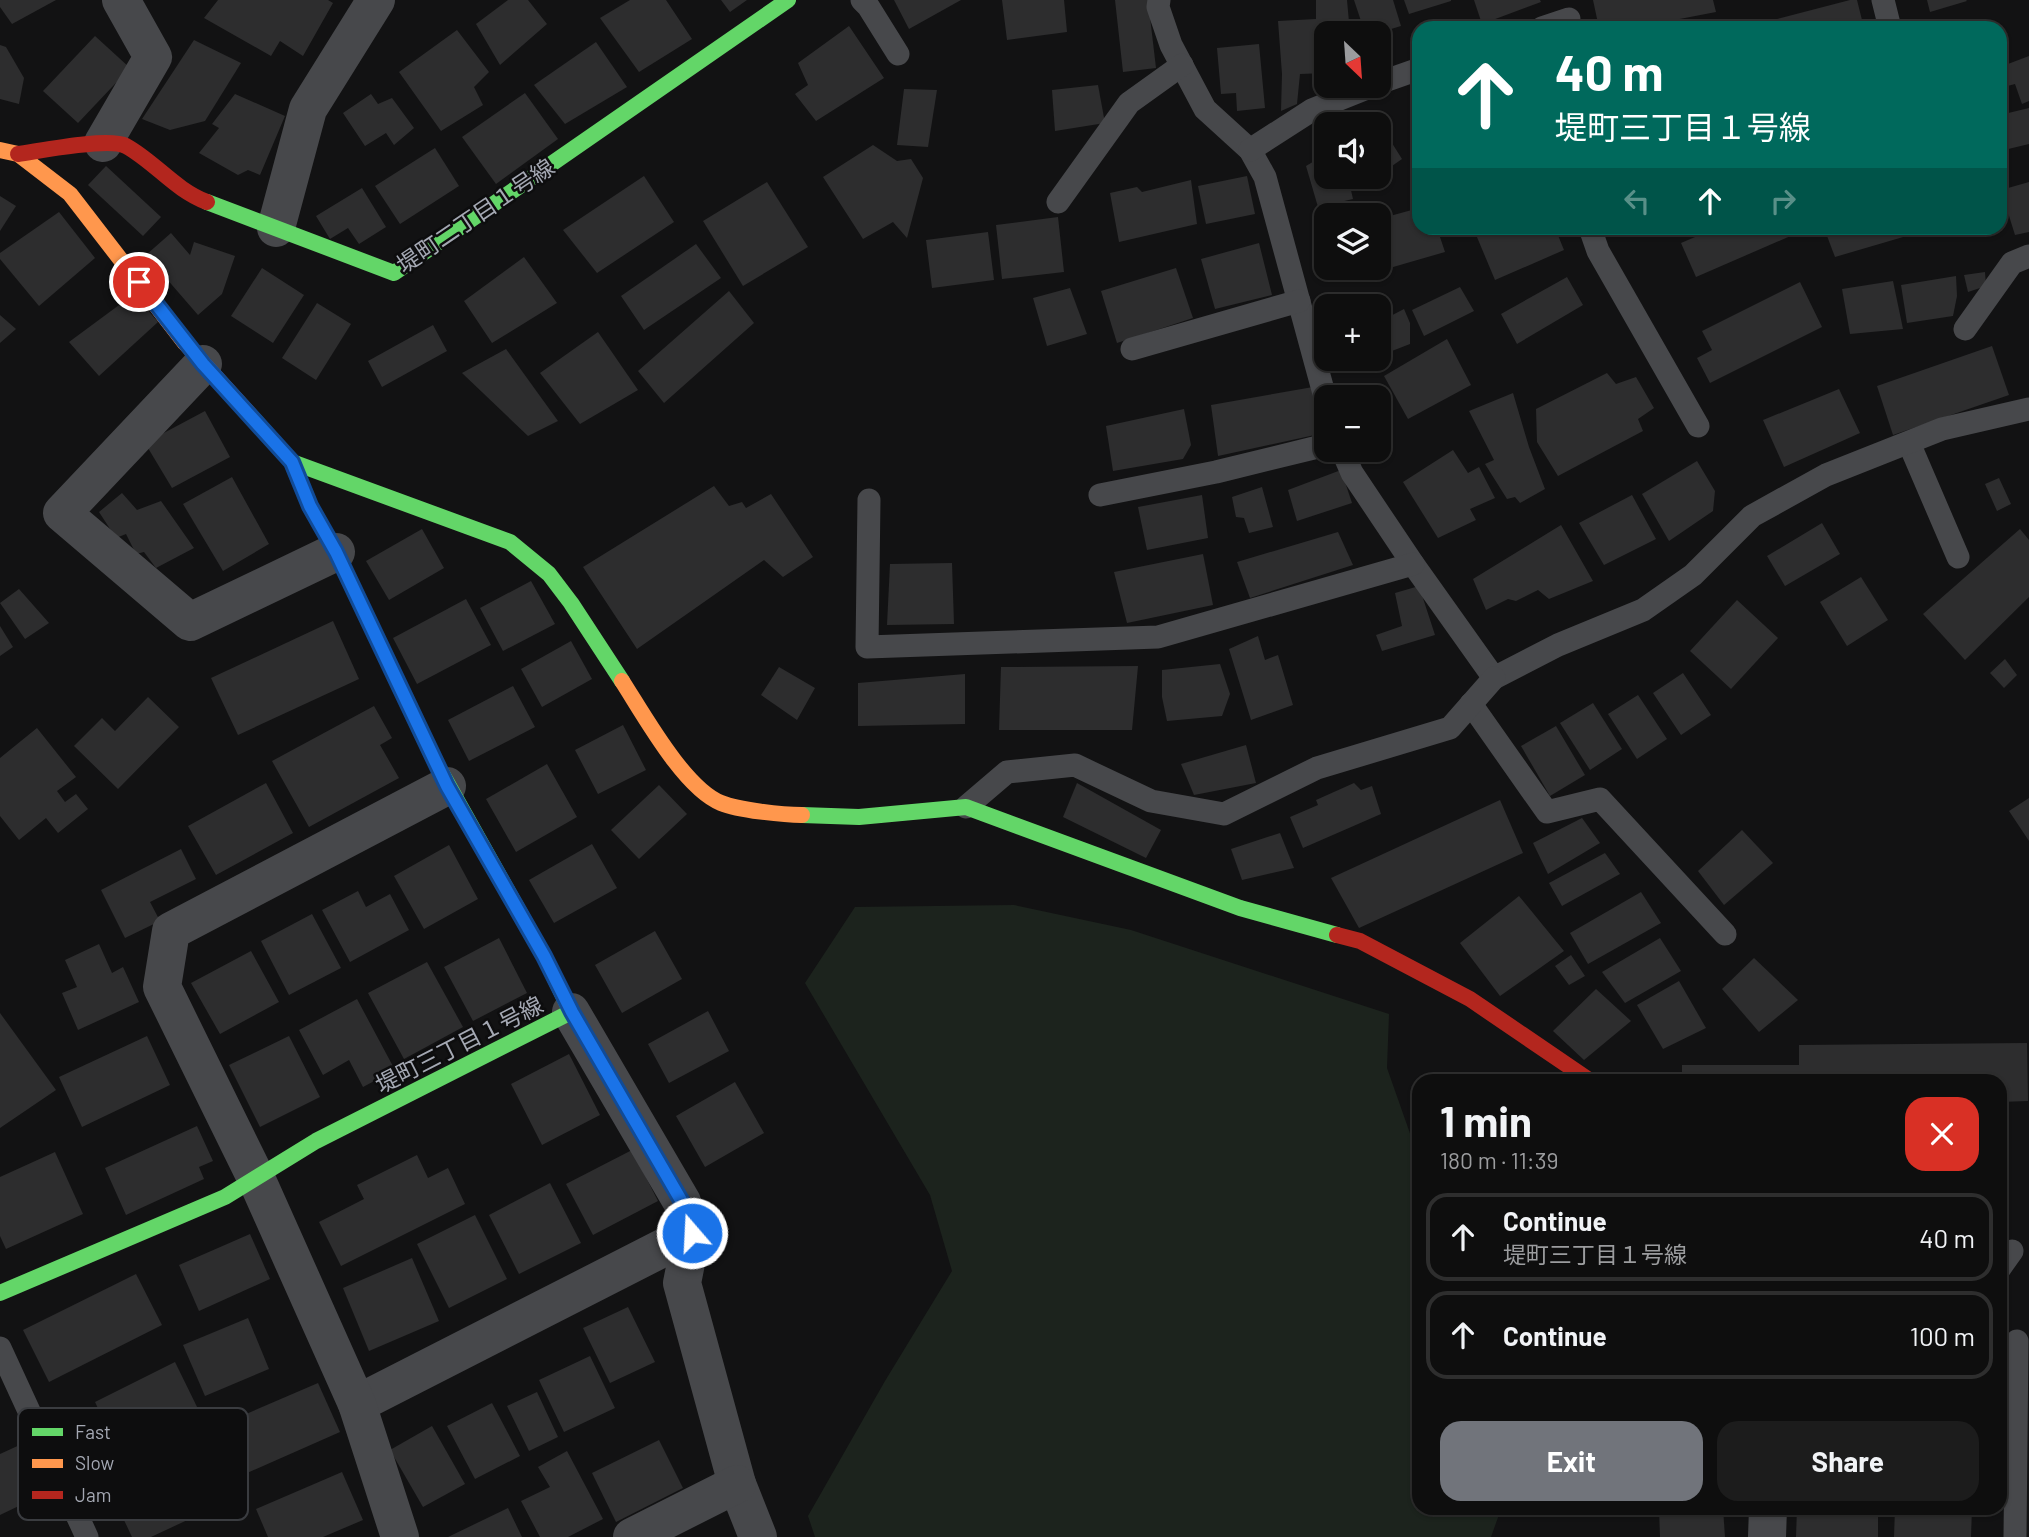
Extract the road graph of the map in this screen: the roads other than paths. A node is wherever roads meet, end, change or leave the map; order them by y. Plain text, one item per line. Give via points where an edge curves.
1 (121, 0) edge
2 (376, 0) edge
3 (788, 0) edge
4 (862, 0) edge
5 (1158, 0) edge
6 (1883, 0) edge
7 (1888, 21) edge
8 (898, 54) dead end
9 (1182, 65) junction
10 (1412, 71) edge
11 (1391, 79) edge
12 (1342, 98) edge
13 (103, 143) junction
14 (0, 150) edge
15 (1250, 150) junction
16 (18, 154) junction
17 (1058, 202) dead end
18 (276, 228) junction
19 (1592, 235) edge
20 (2029, 256) edge
21 (1299, 302) junction
22 (1965, 329) dead end
23 (1132, 349) dead end
24 (203, 364) junction
25 (1322, 385) edge
26 (2029, 409) edge
27 (1698, 426) dead end
28 (1909, 443) junction
29 (1314, 448) edge
30 (292, 462) junction
31 (1347, 462) edge
32 (1100, 495) dead end
33 (869, 500) dead end
34 (336, 552) junction
35 (1958, 556) dead end
36 (1413, 564) junction
37 (1493, 678) junction
38 (1471, 704) junction
39 (447, 786) junction
40 (966, 807) junction
41 (1725, 934) dead end
42 (572, 1012) junction
43 (1580, 1074) edge
44 (256, 1178) junction
45 (692, 1233) junction
46 (0, 1293) edge
47 (0, 1348) edge
48 (2021, 1348) edge
49 (356, 1404) junction
50 (28, 1408) edge
51 (737, 1484) junction
52 (1768, 1515) edge
53 (79, 1520) edge
54 (87, 1537) edge
55 (400, 1537) edge
56 (632, 1537) edge
57 (758, 1537) edge
58 (1767, 1537) edge
59 (2015, 1537) edge

1 - 13 street via 153,57
2 - 18 street via 308,109
3 - 18 street, 堤町二丁目１号線 via 394,273
4 - 8 lane
5 - 9 lane
6 - 7 lane
9 - 15 lane via 1205,109
9 - 17 lane via 1129,103
10 - 11 lane
12 - 15 lane via 1311,110
13 - 16 street, 堤町二丁目１号線
13 - 18 street, 堤町二丁目１号線 via 124,145 192,196
14 - 16 street
15 - 21 lane via 1265,177
16 - 24 street via 71,194
19 - 27 lane
20 - 22 lane via 2012,263
21 - 23 lane
21 - 25 lane
24 - 30 street
24 - 34 street via 62,513 190,622
26 - 28 lane via 1942,429
28 - 35 lane
28 - 37 lane via 1826,475 1752,516 1693,575 1643,610
29 - 32 lane
30 - 34 street, 堤町三丁目１号線
30 - 40 street via 510,542 549,574 663,744 696,786 722,803 786,815 847,816
31 - 36 lane
33 - 36 lane via 867,647 1158,636
34 - 39 street, 堤町三丁目１号線
36 - 37 lane
37 - 38 lane
38 - 40 lane via 1450,728 1317,768 1224,814 1151,802 1075,765 1007,772
38 - 41 lane via 1547,811 1600,799
39 - 42 street, 堤町三丁目１号線
39 - 44 street via 171,931 162,987
40 - 43 street via 1240,908 1360,941 1470,999
42 - 44 street, 堤町三丁目１号線 via 316,1141
42 - 45 street via 682,1202
44 - 46 street, 堤町三丁目１号線 via 225,1197
44 - 49 street
45 - 49 street
45 - 51 street via 682,1283
47 - 50 lane
48 - 59 lane
49 - 55 street
51 - 56 street
51 - 57 street
52 - 58 street
53 - 54 lane

